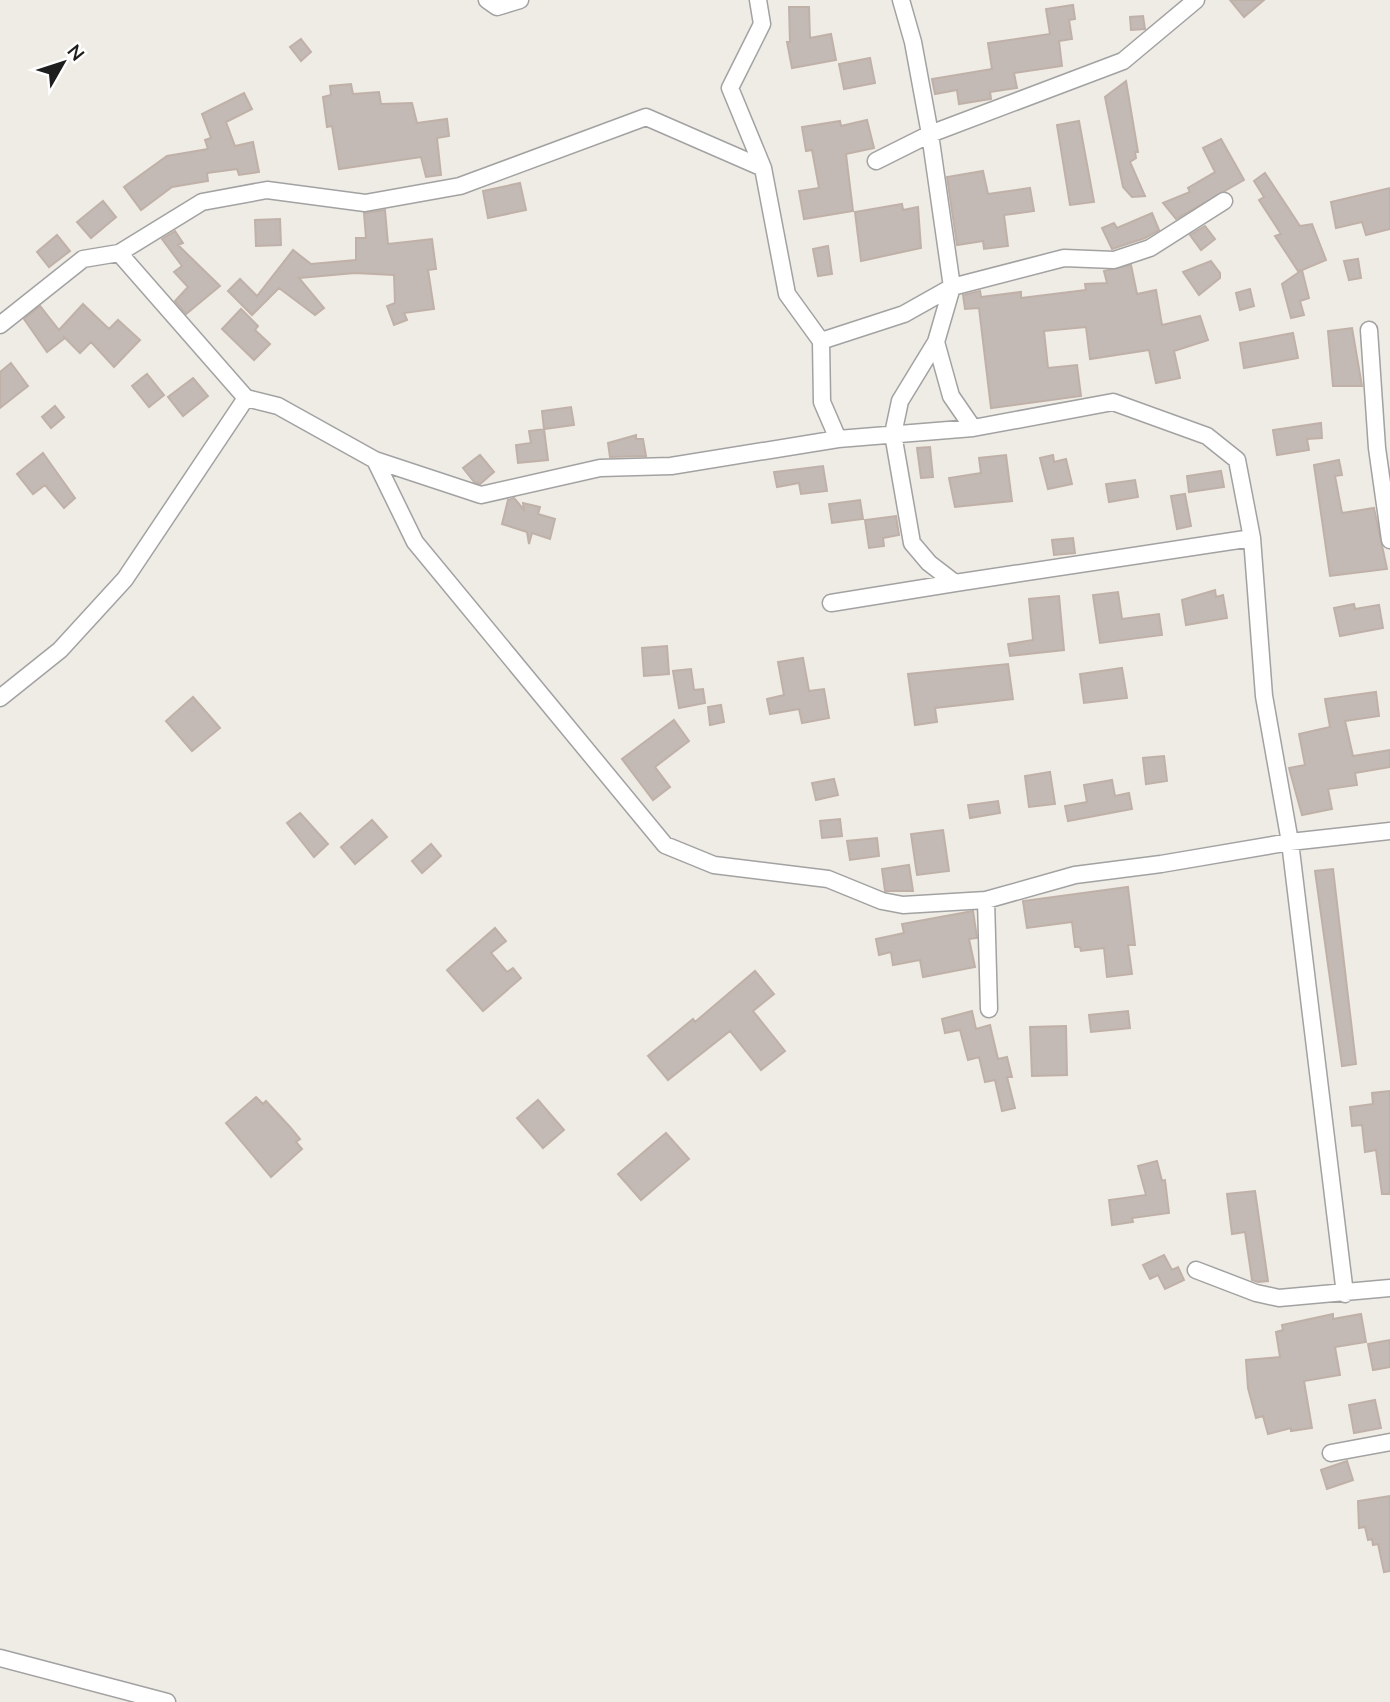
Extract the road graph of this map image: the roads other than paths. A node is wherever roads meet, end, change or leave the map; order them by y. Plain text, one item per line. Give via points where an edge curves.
1 (487, 0) edge
2 (520, 0) edge
3 (758, 0) edge
4 (901, 0) edge
5 (1196, 0) edge
6 (930, 134) junction
7 (876, 161) dead end
8 (763, 167) junction
9 (1224, 201) dead end
10 (119, 253) junction
11 (952, 287) junction
12 (0, 325) edge
13 (1369, 330) dead end
14 (821, 341) junction
15 (936, 342) junction
16 (246, 398) junction
17 (972, 428) junction
18 (893, 434) junction
19 (838, 439) junction
20 (375, 460) junction
21 (1252, 538) junction
22 (1390, 540) edge
23 (956, 583) junction
24 (831, 603) dead end
25 (0, 698) edge
26 (1390, 831) edge
27 (1290, 842) junction
28 (986, 900) junction
29 (989, 1009) dead end
30 (1196, 1270) dead end
31 (1390, 1288) edge
32 (1345, 1294) junction
33 (1390, 1442) edge
34 (1331, 1453) dead end
35 (0, 1658) edge
36 (167, 1702) edge

1 - 2 street via 498,7
3 - 8 street via 762,24 730,88
4 - 6 street
5 - 6 street via 1123,61
6 - 7 street
6 - 11 street
8 - 10 street via 646,117 460,186 365,202 267,190 202,202
8 - 14 street via 787,293
9 - 11 street via 1150,248 1114,260 1064,258
10 - 12 street via 83,259
10 - 16 street
11 - 14 street via 904,314
11 - 15 street
13 - 22 street via 1377,448
14 - 19 street via 822,402
15 - 17 street via 951,396
15 - 18 street via 900,401
16 - 20 street via 278,406
16 - 25 street via 124,579 60,650
17 - 18 street
17 - 21 street via 1114,402 1207,436 1237,460
18 - 19 street
18 - 23 street via 912,543
19 - 20 street via 671,466 600,468 481,495
20 - 28 street via 415,542 665,845 715,865 828,879 903,905
21 - 23 street
21 - 27 street via 1264,696
23 - 24 street
26 - 27 street
27 - 28 street via 1075,875
27 - 32 street
28 - 29 street
30 - 32 street via 1279,1298
31 - 32 street
33 - 34 street
35 - 36 street

